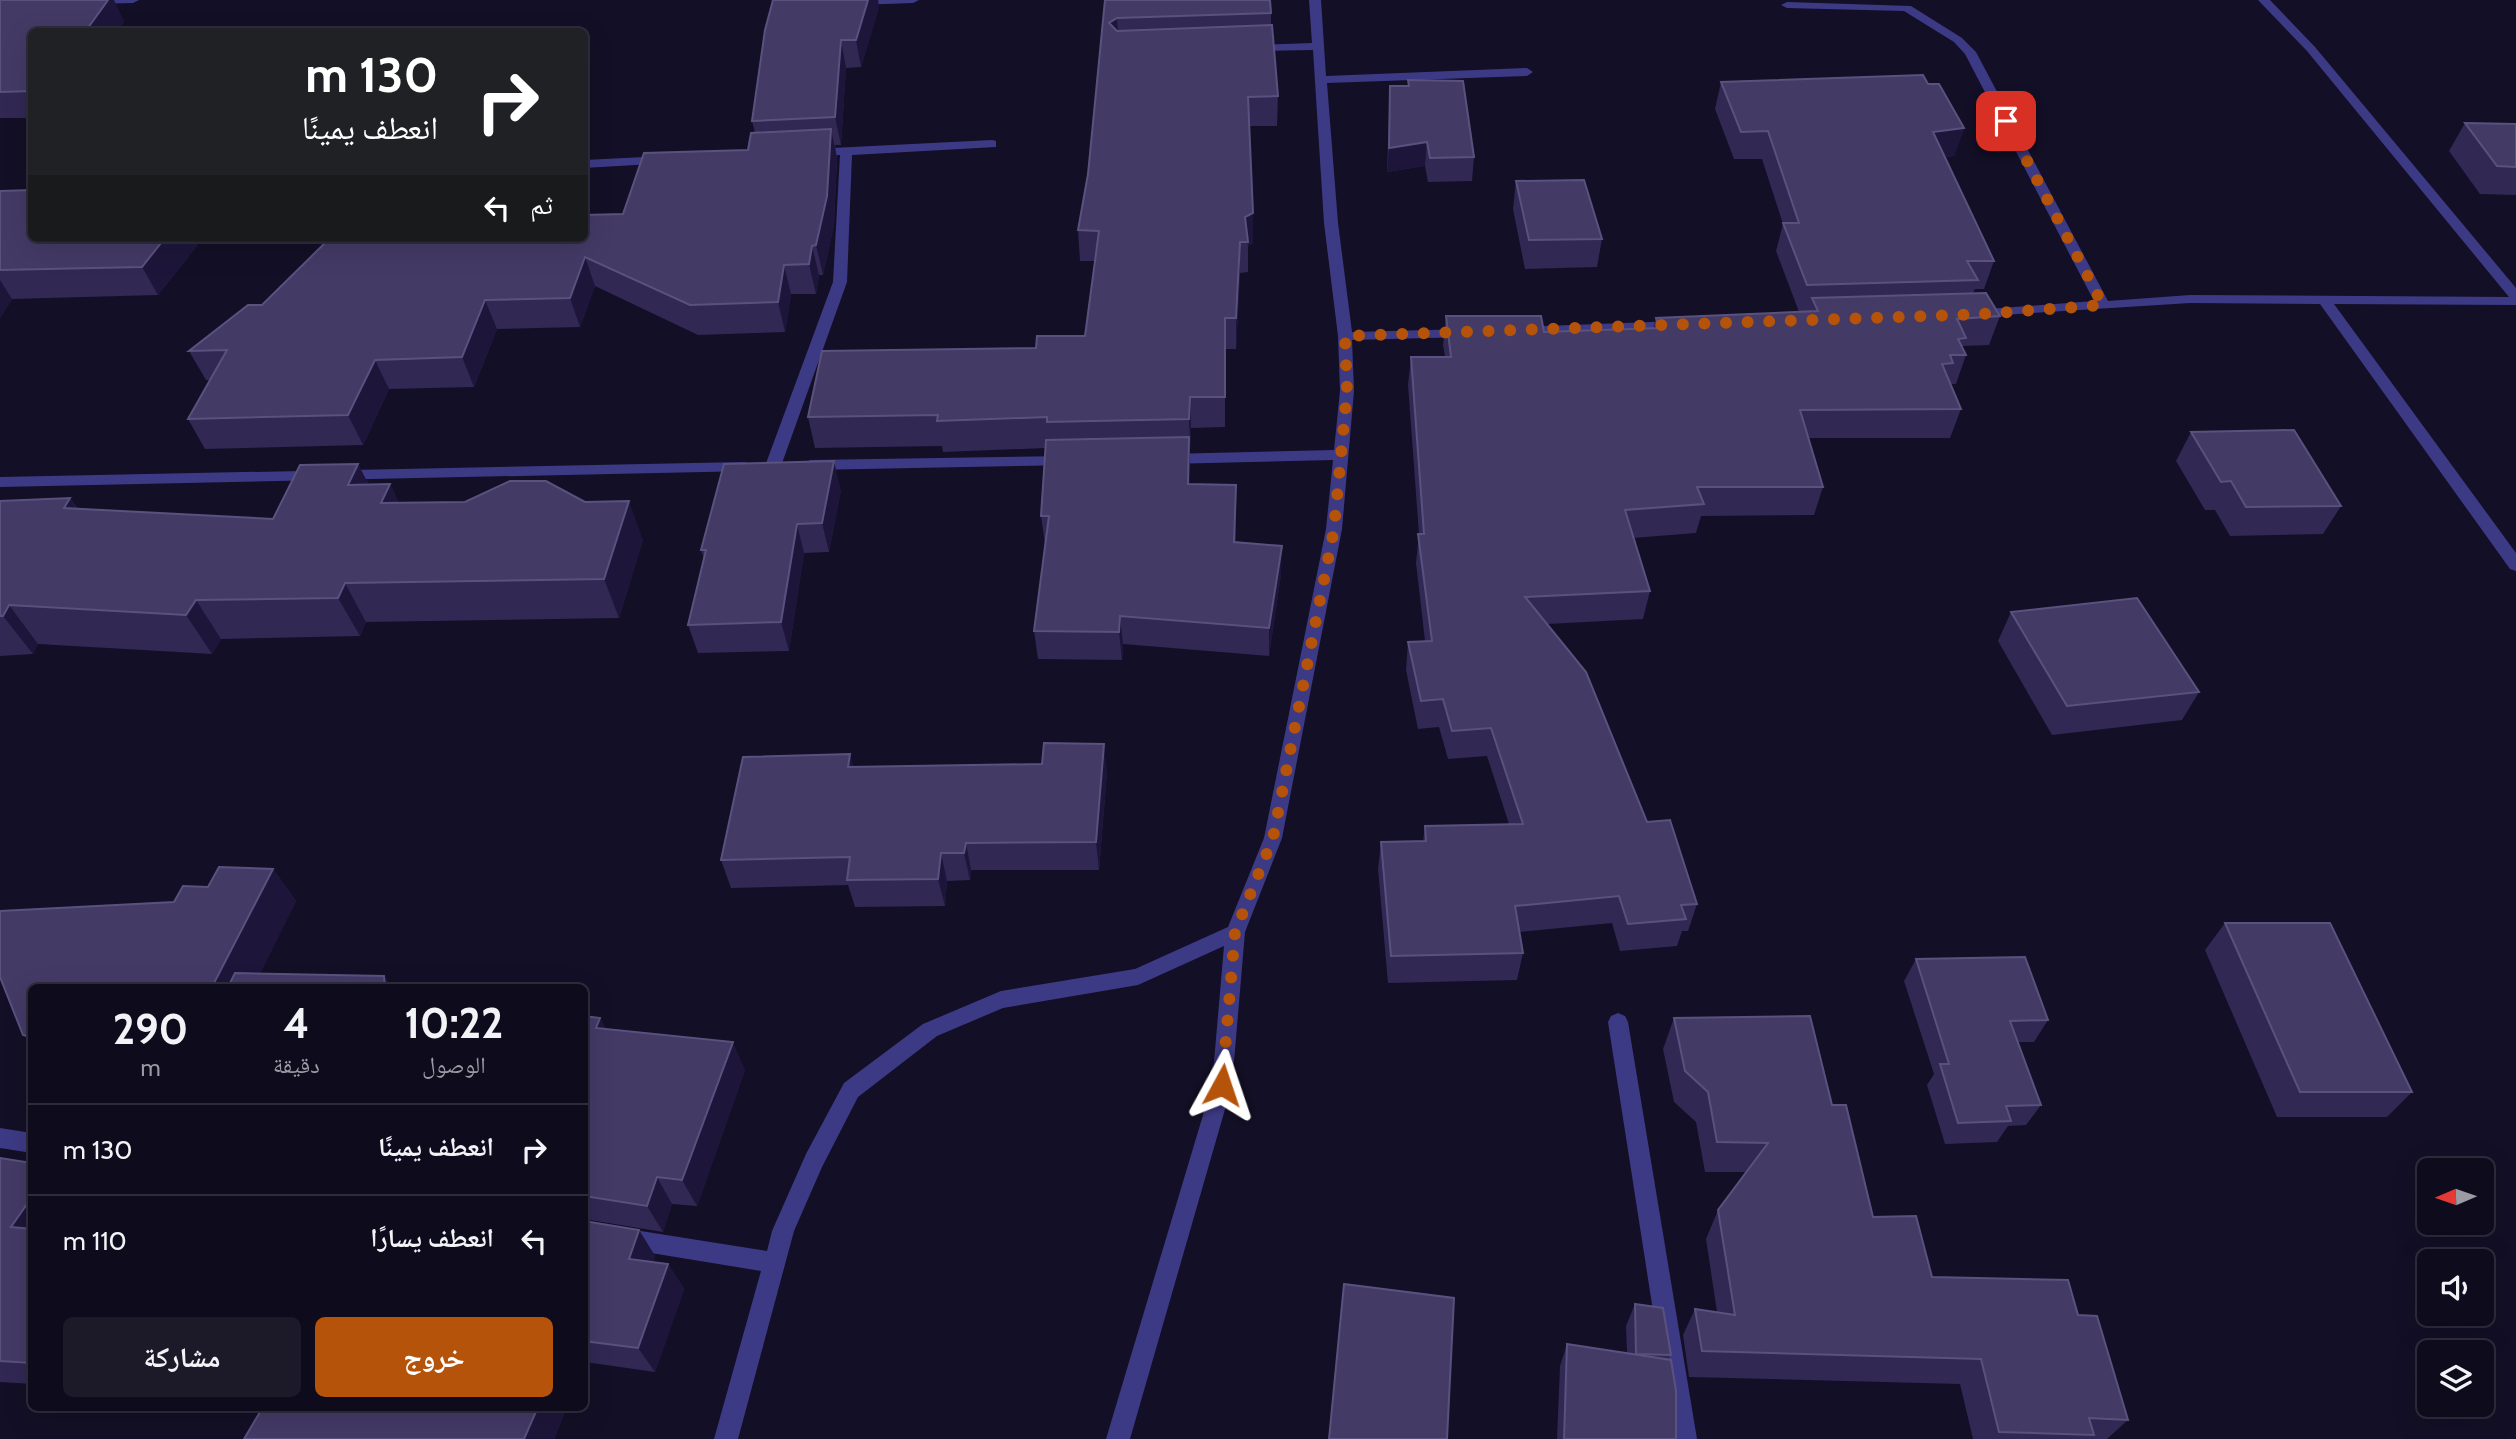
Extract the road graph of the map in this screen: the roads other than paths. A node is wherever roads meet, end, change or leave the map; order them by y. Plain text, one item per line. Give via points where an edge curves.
1 (133, 0) edge
2 (913, 0) edge
3 (1315, 0) edge
4 (2264, 0) edge
5 (80, 1) edge
6 (845, 3) edge
7 (1787, 5) dead end
8 (1317, 46) junction
9 (1238, 49) edge
10 (1527, 72) dead end
11 (1320, 80) junction
12 (992, 144) dead end
13 (846, 151) junction
14 (804, 153) edge
15 (681, 159) edge
16 (588, 164) edge
17 (2516, 299) edge
18 (2325, 300) junction
19 (2103, 305) junction
20 (1957, 314) edge
21 (1691, 325) edge
22 (1478, 332) edge
23 (1504, 332) edge
24 (1345, 336) junction
25 (1341, 455) junction
26 (1090, 460) edge
27 (1144, 460) edge
28 (773, 466) junction
29 (0, 482) edge
30 (2516, 565) edge
31 (1235, 932) junction
32 (1618, 1022) dead end
33 (0, 1138) edge
34 (28, 1142) edge
35 (588, 1233) edge
36 (772, 1262) junction
37 (726, 1439) edge
38 (1118, 1439) edge
39 (1685, 1439) edge

1 - 5 street
2 - 6 street
3 - 8 street
4 - 17 street via 2311,49
7 - 19 street via 1907,8 1958,40 1970,52
8 - 9 street
8 - 11 street
10 - 11 street
11 - 24 street
12 - 13 street
13 - 14 street
13 - 28 street via 840,282
15 - 16 street
17 - 18 street
18 - 19 street via 2190,299
18 - 30 street
19 - 20 street
21 - 23 street
22 - 24 street
24 - 25 street via 1347,391
25 - 27 street
25 - 31 street via 1334,529 1273,838
26 - 28 street
28 - 29 street
31 - 36 street via 1138,977 1001,1000 930,1030 852,1090 814,1161
31 - 38 street via 1222,1085
32 - 39 street
33 - 34 street
35 - 36 street
36 - 37 street

